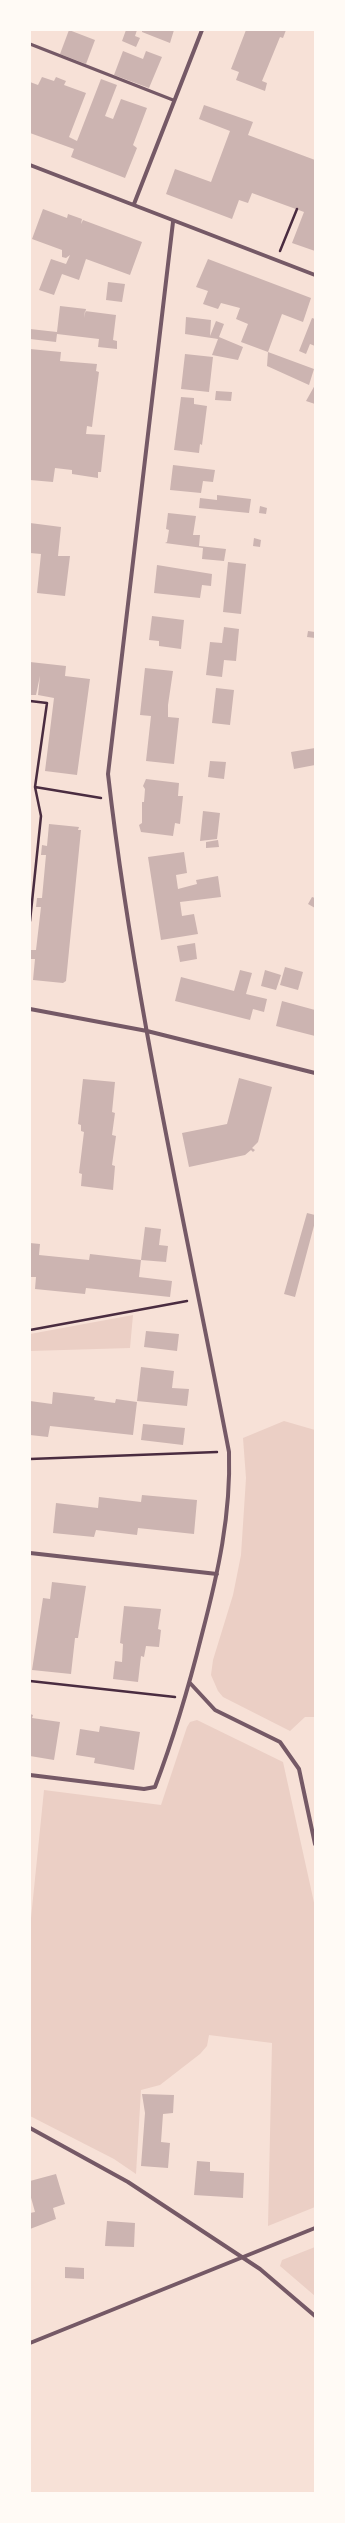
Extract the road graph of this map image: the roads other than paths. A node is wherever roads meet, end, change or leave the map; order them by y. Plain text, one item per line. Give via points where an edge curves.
1 (202, 30) edge
2 (30, 44) edge
3 (173, 100) junction
4 (30, 164) edge
5 (134, 204) junction
6 (172, 222) junction
7 (315, 275) edge
8 (30, 1008) edge
9 (147, 1031) junction
10 (315, 1073) edge
11 (30, 1553) edge
12 (218, 1574) junction
13 (190, 1683) junction
14 (30, 1775) edge
15 (315, 1844) edge
16 (30, 2128) edge
17 (315, 2228) edge
18 (241, 2257) junction
19 (315, 2316) edge
20 (30, 2343) edge

1 - 3 street
2 - 3 lane
3 - 5 street
4 - 5 street
5 - 6 street
6 - 7 street
6 - 9 street via 108,774 119,865
8 - 9 street
9 - 10 street
9 - 12 street via 229,1452 227,1521
11 - 12 street
12 - 13 street
13 - 14 street via 155,1787 144,1789
13 - 15 street via 215,1710 280,1742 299,1769
16 - 18 street via 128,2182
17 - 18 street
18 - 19 street via 260,2269
18 - 20 street

